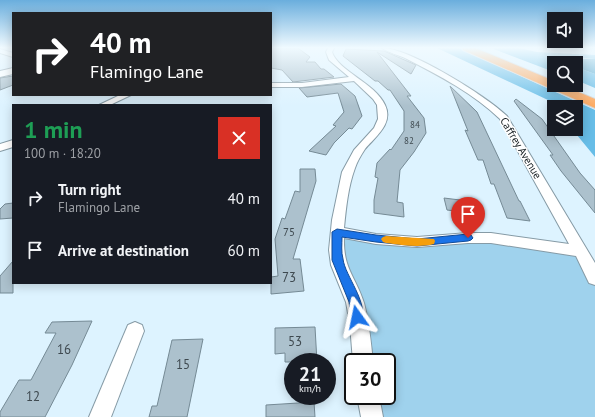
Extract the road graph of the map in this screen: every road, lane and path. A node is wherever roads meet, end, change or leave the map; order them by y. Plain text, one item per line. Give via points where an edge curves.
1 (341, 67) edge
2 (427, 67) edge
3 (511, 67) edge
4 (529, 67) edge
5 (12, 71) edge
6 (0, 74) edge
7 (547, 75) edge
8 (354, 79) junction
9 (272, 85) edge
10 (583, 90) edge
11 (595, 95) edge
12 (125, 96) edge
13 (105, 104) edge
14 (595, 104) edge
15 (12, 143) edge
16 (0, 148) edge
17 (337, 232) junction
18 (579, 251) junction
19 (595, 278) edge
20 (135, 331) dead end
21 (363, 353) edge
22 (370, 405) edge
23 (100, 417) edge
24 (372, 417) edge

1 - 8 street
2 - 18 street, Caffrey Avenue via 491,104 504,118
3 - 14 highway
4 - 7 highway
5 - 6 street
8 - 9 street via 302,85
8 - 17 street via 375,95 381,105 383,119 350,165
10 - 11 highway
12 - 13 street
15 - 16 street
17 - 18 street via 417,242 491,238
17 - 21 street via 337,260 355,302
18 - 19 street, Caffrey Avenue
20 - 23 street
22 - 24 street

